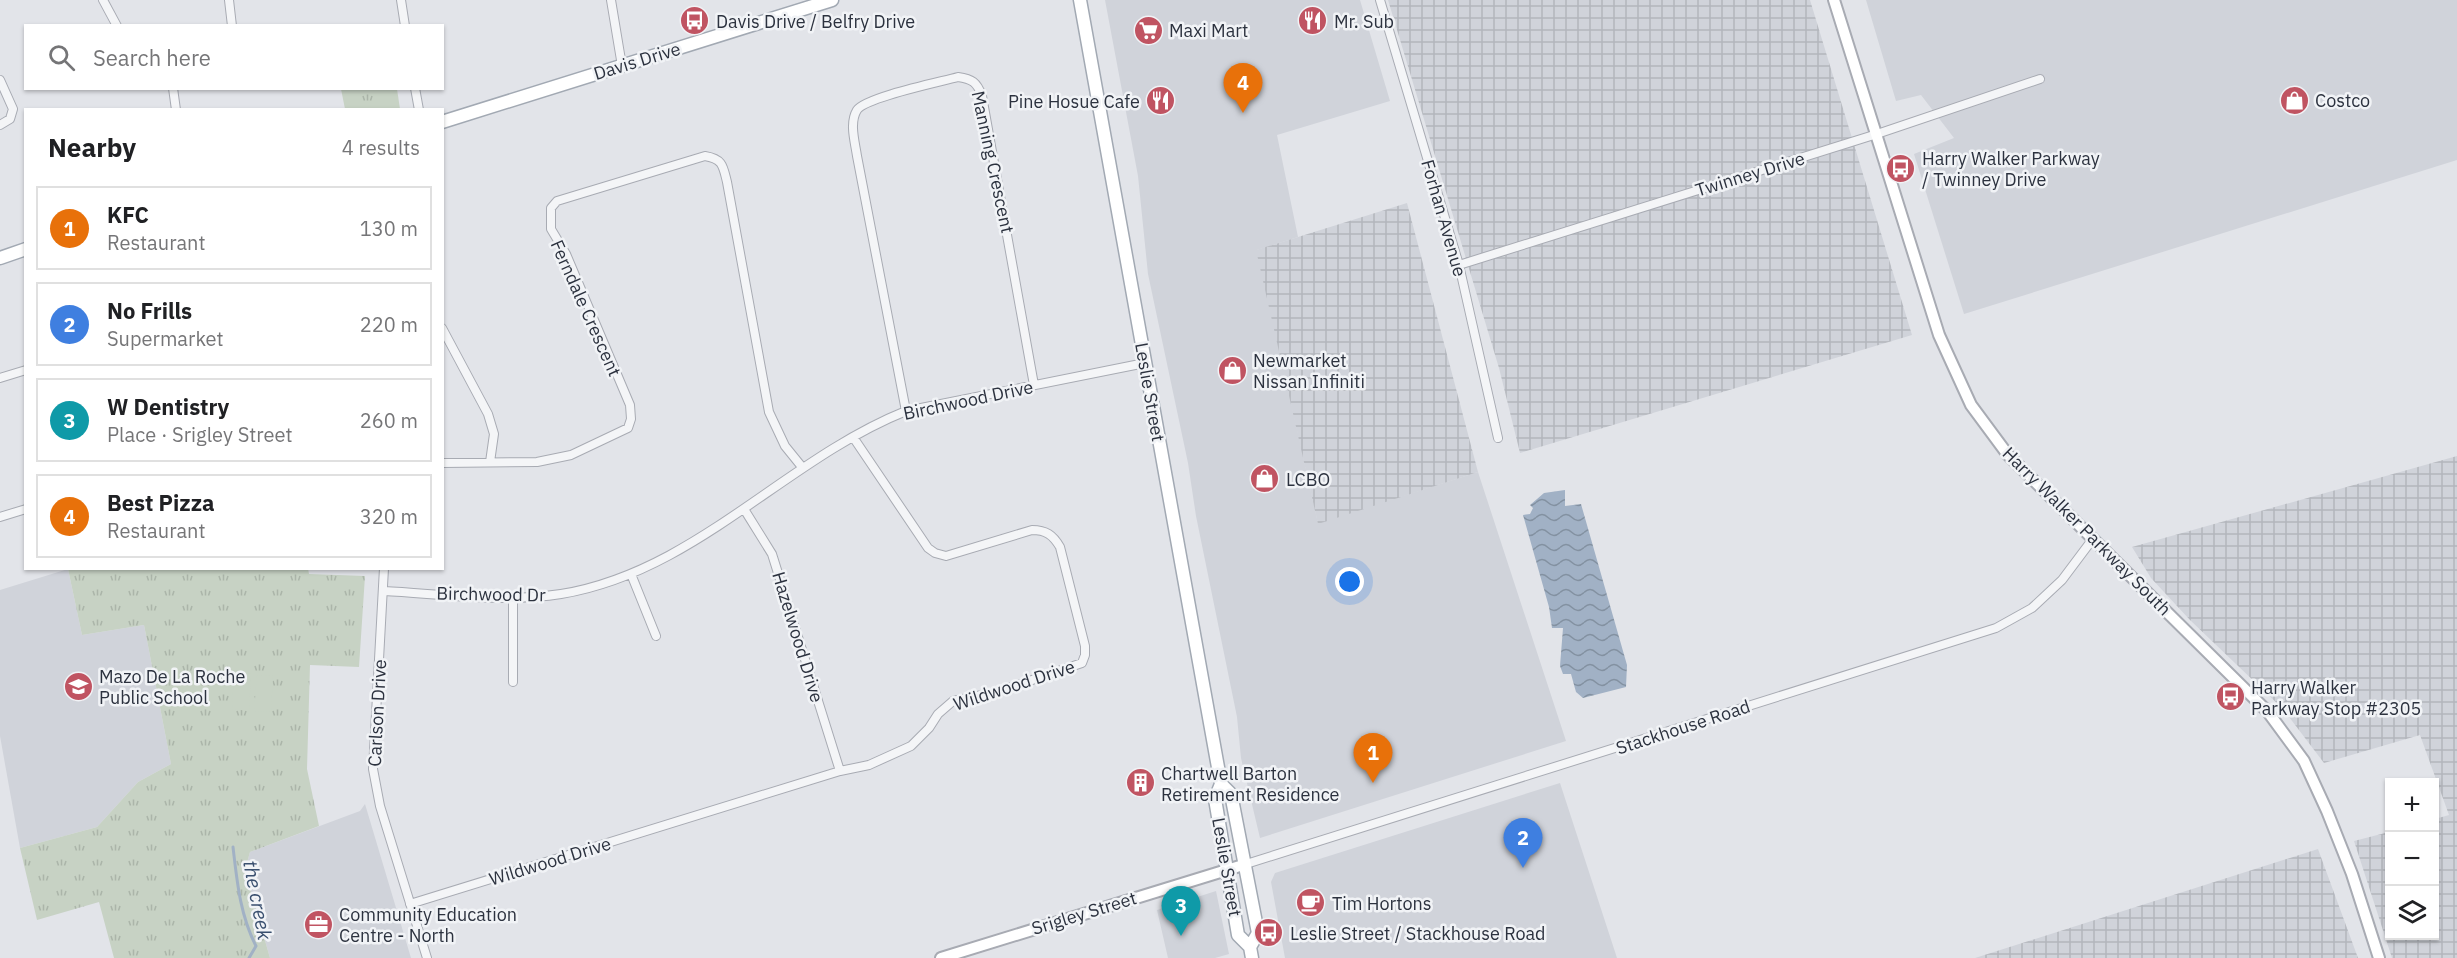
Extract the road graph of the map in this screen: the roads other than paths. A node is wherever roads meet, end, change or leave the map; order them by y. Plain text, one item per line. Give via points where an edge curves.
1 (103, 0) edge
2 (229, 0) edge
3 (401, 0) edge
4 (611, 0) edge
5 (832, 0) edge
6 (1080, 0) edge
7 (1380, 0) edge
8 (1834, 0) edge
9 (116, 24) edge
10 (232, 24) edge
11 (405, 24) edge
12 (622, 66) junction
13 (0, 80) edge
14 (2040, 80) dead end
15 (173, 90) edge
16 (416, 90) edge
17 (176, 108) edge
18 (419, 108) edge
19 (444, 121) edge
20 (0, 125) edge
21 (1877, 134) junction
22 (24, 250) edge
23 (0, 258) edge
24 (1459, 265) junction
25 (444, 332) edge
26 (1144, 363) junction
27 (24, 371) edge
28 (0, 378) edge
29 (1034, 385) junction
30 (906, 411) junction
31 (853, 436) junction
32 (1498, 438) dead end
33 (490, 462) junction
34 (444, 463) edge
35 (802, 468) junction
36 (744, 509) junction
37 (24, 510) edge
38 (0, 517) edge
39 (2092, 540) junction
40 (384, 570) edge
41 (631, 574) junction
42 (384, 591) junction
43 (513, 598) junction
44 (656, 636) dead end
45 (513, 682) dead end
46 (840, 771) junction
47 (1221, 784) junction
48 (1243, 865) junction
49 (1227, 870) junction
50 (410, 904) junction
51 (1251, 952) edge
52 (427, 958) edge
53 (941, 958) edge
54 (2379, 958) edge

1 - 9 street
2 - 10 street
3 - 11 street
4 - 12 street
5 - 12 main road, Davis Drive
6 - 26 main road, Leslie Street
7 - 24 street, Forhan Avenue
8 - 21 street, Harry Walker Parkway South
12 - 19 main road, Davis Drive
13 - 20 street via 13,110 10,119
14 - 21 street, Twinney Drive
15 - 17 street
16 - 18 street
21 - 24 street, Twinney Drive
21 - 39 street, Harry Walker Parkway South via 1939,335 1971,405 2008,455
22 - 23 main road
24 - 32 street, Forhan Avenue
25 - 33 street via 490,420 494,434
26 - 29 street, Birchwood Drive
26 - 47 main road, Leslie Street
27 - 28 street
29 - 30 street, Birchwood Drive
29 - 30 street, Manning Crescent via 982,96 978,84 958,77 874,100 858,109 853,121
30 - 31 street, Birchwood Drive
31 - 35 street, Birchwood Drive
31 - 46 street, Wildwood Drive via 935,553 946,556 1032,530 1051,535 1060,547 1085,655 1082,663 997,692 953,701 911,746 868,765
33 - 34 street, Ferndale Crescent
33 - 35 street, Ferndale Crescent via 537,462 571,455 619,434 628,428 631,418 630,405 566,254 551,229 551,208 557,201 705,156 723,165 768,412 785,446
35 - 36 street
36 - 41 street via 707,534
36 - 46 street, Hazelwood Drive via 772,554
37 - 38 street
39 - 48 street, Stackhouse Road via 2062,580 2032,608 1996,628
39 - 54 street, Harry Walker Parkway South via 2268,712 2304,761 2352,874
40 - 42 street, Carlson Drive
41 - 43 street, Birchwood Dr via 561,594
41 - 44 street
42 - 43 street, Birchwood Dr
42 - 50 street, Carlson Drive via 373,769 380,806
43 - 45 street
46 - 50 street, Wildwood Drive
47 - 48 main road, Leslie Street via 1231,794
47 - 49 main road, Leslie Street via 1215,799
48 - 49 street, Srigley Street
48 - 51 main road, Leslie Street via 1258,933
49 - 51 main road, Leslie Street via 1238,935
49 - 53 street, Srigley Street
50 - 52 street, Carlson Drive

